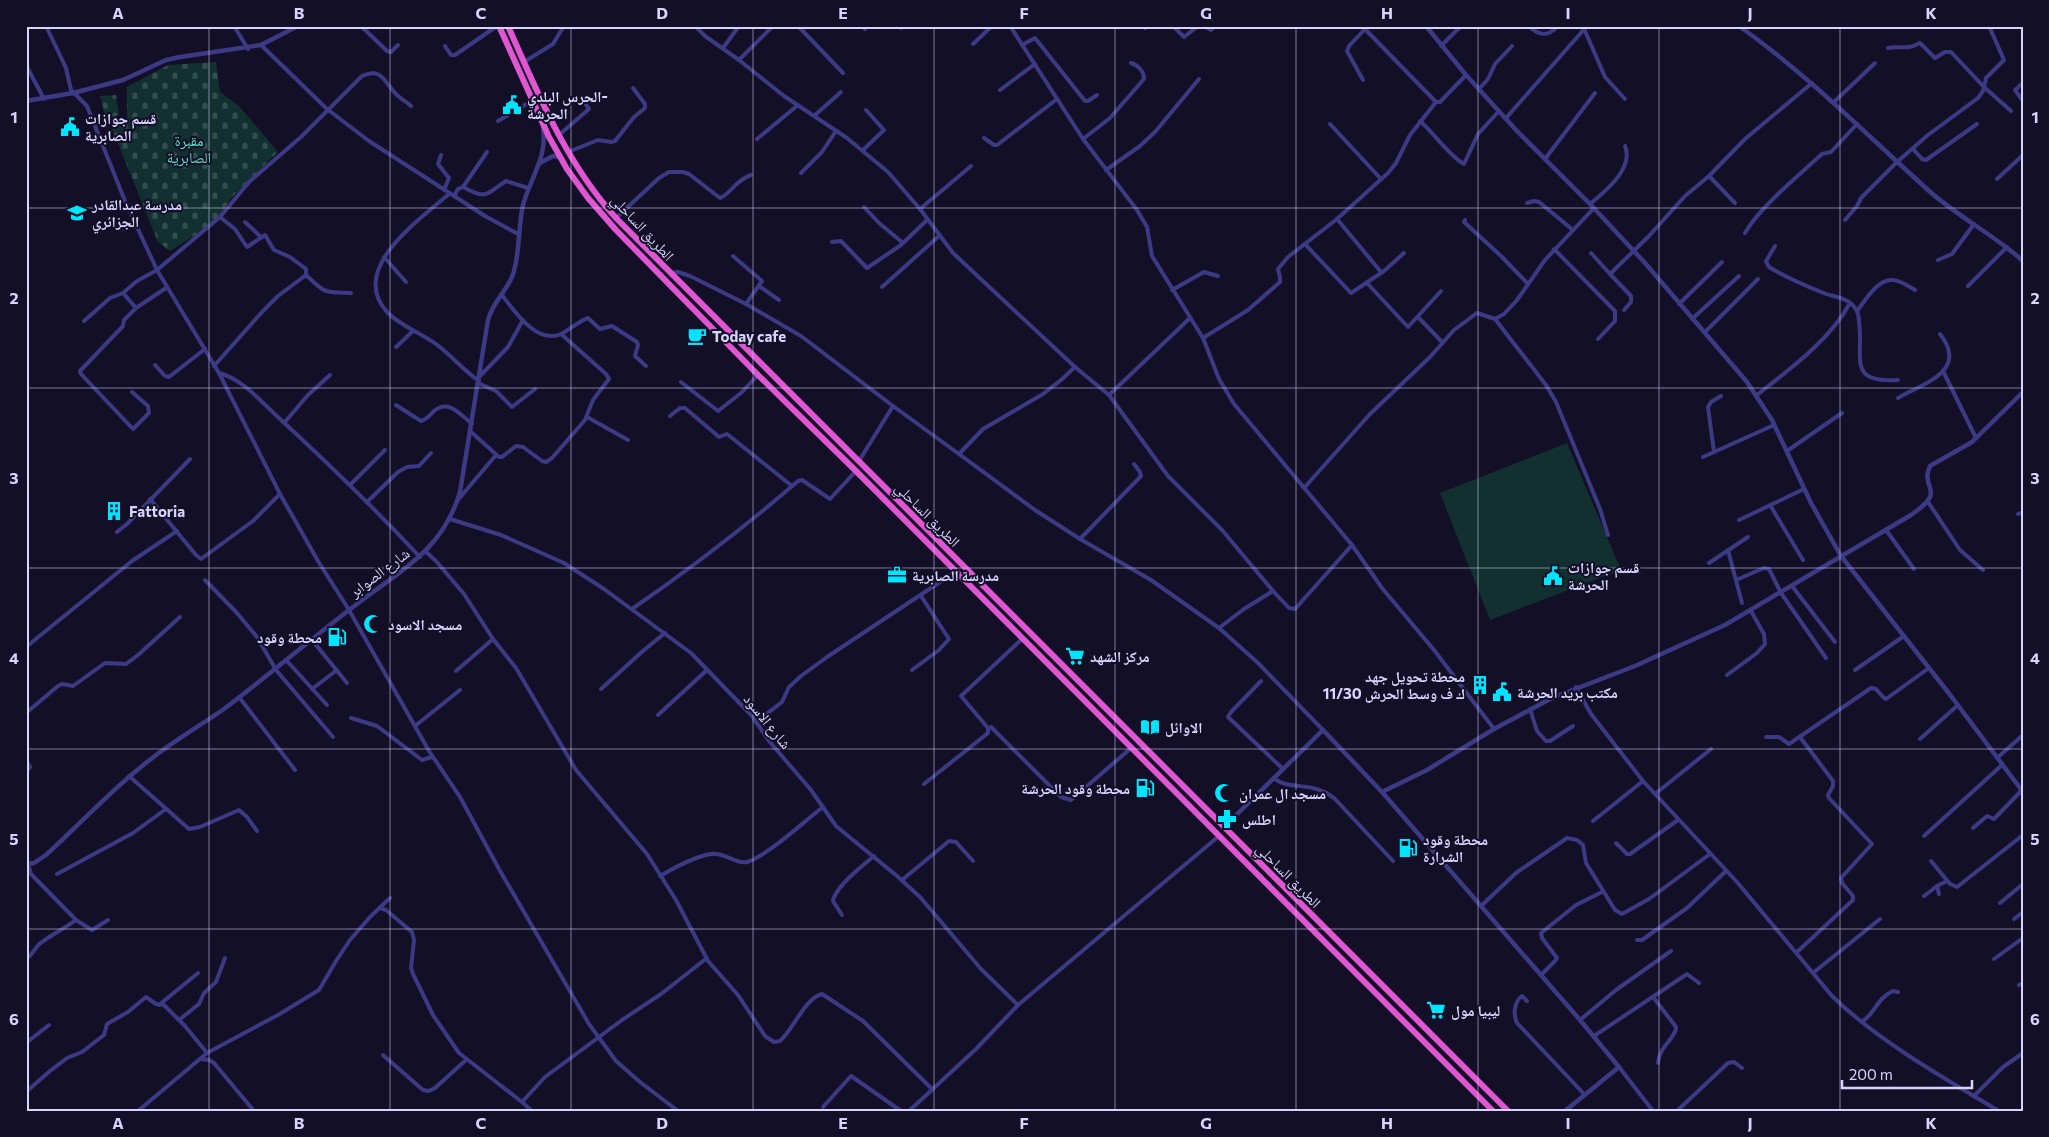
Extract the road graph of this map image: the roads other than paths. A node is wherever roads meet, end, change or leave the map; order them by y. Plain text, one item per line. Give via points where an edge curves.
1 (46, 26) edge
2 (234, 26) edge
3 (298, 26) edge
4 (361, 26) edge
5 (498, 26) edge
6 (508, 26) edge
7 (564, 26) edge
8 (695, 26) edge
9 (739, 26) edge
10 (773, 26) edge
11 (798, 26) edge
12 (992, 26) edge
13 (1010, 26) edge
14 (1142, 26) edge
15 (1147, 26) edge
16 (1173, 26) edge
17 (1198, 26) edge
18 (1204, 26) edge
19 (1216, 26) edge
20 (1426, 26) edge
21 (1461, 26) edge
22 (1529, 26) edge
23 (1558, 26) edge
24 (1587, 26) edge
25 (1739, 26) edge
26 (1989, 26) edge
27 (1364, 28) edge
28 (1585, 31) junction
29 (973, 44) dead end
30 (398, 45) dead end
31 (1022, 45) junction
32 (261, 46) junction
33 (445, 46) dead end
34 (1441, 46) junction
35 (1512, 46) dead end
36 (723, 48) junction
37 (1888, 48) dead end
38 (248, 49) junction
39 (739, 60) junction
40 (524, 62) junction
41 (1876, 62) dead end
42 (1131, 63) dead end
43 (1034, 64) junction
44 (26, 66) edge
45 (843, 73) dead end
46 (1466, 75) junction
47 (1199, 79) dead end
48 (1363, 80) dead end
49 (1812, 83) junction
50 (2023, 83) edge
51 (1984, 87) junction
52 (633, 88) dead end
53 (1479, 89) junction
54 (1000, 90) dead end
55 (841, 92) dead end
56 (73, 93) junction
57 (1595, 93) dead end
58 (1096, 95) dead end
59 (581, 97) dead end
60 (45, 99) junction
61 (1058, 99) junction
62 (532, 100) junction
63 (1626, 100) dead end
64 (26, 101) edge
65 (2023, 101) edge
66 (1436, 102) junction
67 (1834, 102) junction
68 (798, 105) junction
69 (411, 106) dead end
70 (327, 109) junction
71 (866, 110) dead end
72 (1499, 111) junction
73 (2011, 111) dead end
74 (814, 116) junction
75 (1506, 118) junction
76 (542, 120) junction
77 (498, 121) dead end
78 (1420, 121) junction
79 (1330, 124) dead end
80 (1857, 124) junction
81 (1977, 124) dead end
82 (836, 131) junction
83 (559, 135) junction
84 (984, 138) dead end
85 (1084, 138) junction
86 (757, 140) dead end
87 (1625, 146) dead end
88 (1913, 149) junction
89 (863, 150) junction
90 (487, 152) dead end
91 (568, 152) junction
92 (441, 155) dead end
93 (2023, 156) edge
94 (560, 157) junction
95 (1545, 159) junction
96 (1898, 162) junction
97 (540, 163) junction
98 (971, 166) dead end
99 (1106, 170) junction
100 (801, 173) dead end
101 (750, 175) dead end
102 (1709, 176) junction
103 (1381, 179) junction
104 (1997, 179) dead end
105 (464, 187) junction
106 (528, 188) junction
107 (444, 190) junction
108 (452, 194) junction
109 (1527, 203) dead end
110 (1735, 203) dead end
111 (1592, 206) junction
112 (864, 207) dead end
113 (920, 209) junction
114 (220, 217) junction
115 (616, 218) junction
116 (1337, 219) junction
117 (927, 220) junction
118 (1464, 220) dead end
119 (1845, 220) dead end
120 (245, 222) dead end
121 (1974, 224) junction
122 (1573, 230) junction
123 (1745, 233) dead end
124 (518, 234) junction
125 (939, 236) junction
126 (260, 237) junction
127 (832, 242) dead end
128 (903, 243) junction
129 (1305, 244) junction
130 (1774, 246) dead end
131 (2007, 247) junction
132 (1554, 249) junction
133 (1634, 251) junction
134 (1404, 253) dead end
135 (1591, 253) dead end
136 (733, 256) dead end
137 (384, 257) junction
138 (1938, 260) dead end
139 (2023, 261) edge
140 (1722, 262) dead end
141 (157, 270) junction
142 (1381, 272) junction
143 (670, 273) junction
144 (1610, 274) junction
145 (306, 275) junction
146 (1218, 276) dead end
147 (1738, 276) dead end
148 (1758, 279) dead end
149 (406, 282) dead end
150 (1366, 283) junction
151 (1528, 284) junction
152 (759, 286) junction
153 (1968, 286) dead end
154 (882, 287) dead end
155 (166, 288) junction
156 (1172, 290) junction
157 (1915, 290) dead end
158 (1441, 291) dead end
159 (124, 293) junction
160 (351, 293) dead end
161 (501, 294) junction
162 (780, 300) dead end
163 (1850, 303) junction
164 (746, 304) junction
165 (1678, 304) junction
166 (136, 308) junction
167 (1624, 310) dead end
168 (1857, 311) junction
169 (1418, 317) junction
170 (1190, 318) junction
171 (716, 319) junction
172 (1496, 319) junction
173 (1692, 319) junction
174 (523, 320) junction
175 (84, 321) dead end
176 (710, 326) junction
177 (413, 331) junction
178 (1705, 332) junction
179 (561, 334) junction
180 (1940, 334) dead end
181 (1203, 338) junction
182 (1598, 339) dead end
183 (1443, 343) junction
184 (396, 347) dead end
185 (205, 348) junction
186 (155, 365) dead end
187 (214, 366) junction
188 (646, 366) dead end
189 (1075, 367) junction
190 (219, 372) junction
191 (1944, 373) junction
192 (330, 375) dead end
193 (758, 375) junction
194 (479, 380) junction
195 (1898, 380) dead end
196 (681, 382) dead end
197 (535, 389) dead end
198 (132, 392) dead end
199 (2022, 394) edge
200 (1109, 395) junction
201 (1756, 395) junction
202 (1721, 396) dead end
203 (1898, 398) dead end
204 (396, 405) dead end
205 (893, 406) junction
206 (1842, 413) dead end
207 (670, 416) dead end
208 (586, 417) junction
209 (284, 423) junction
210 (472, 424) junction
211 (1774, 425) junction
212 (470, 432) junction
213 (1976, 438) junction
214 (628, 440) dead end
215 (385, 450) dead end
216 (1787, 451) junction
217 (1714, 452) junction
218 (432, 453) dead end
219 (959, 454) junction
220 (496, 455) junction
221 (1703, 457) dead end
222 (190, 459) dead end
223 (859, 462) junction
224 (1134, 464) dead end
225 (856, 471) junction
226 (350, 485) junction
227 (792, 486) junction
228 (1304, 488) junction
229 (1804, 489) junction
230 (280, 494) junction
231 (150, 499) junction
232 (457, 501) junction
233 (367, 502) junction
234 (1928, 502) junction
235 (1770, 505) junction
236 (450, 519) junction
237 (1739, 520) dead end
238 (1886, 530) junction
239 (177, 531) junction
240 (117, 532) dead end
241 (1608, 535) dead end
242 (1748, 537) dead end
243 (1080, 539) junction
244 (1352, 545) junction
245 (1728, 550) junction
246 (426, 552) junction
247 (1841, 556) junction
248 (420, 557) junction
249 (1803, 560) dead end
250 (1709, 563) dead end
251 (1914, 569) dead end
252 (1983, 570) dead end
253 (955, 572) junction
254 (205, 580) dead end
255 (1736, 580) junction
256 (1792, 586) junction
257 (1273, 591) junction
258 (1780, 593) junction
259 (922, 596) junction
260 (1742, 603) dead end
261 (632, 608) junction
262 (349, 610) junction
263 (1750, 611) junction
264 (180, 617) dead end
265 (1218, 628) junction
266 (665, 634) junction
267 (1904, 636) junction
268 (493, 639) junction
269 (1022, 639) junction
270 (312, 640) junction
271 (1835, 642) dead end
272 (26, 647) edge
273 (1049, 653) junction
274 (1826, 658) dead end
275 (1043, 659) junction
276 (287, 661) junction
277 (1929, 668) junction
278 (276, 670) junction
279 (337, 670) junction
280 (706, 670) junction
281 (912, 670) dead end
282 (1855, 670) dead end
283 (456, 671) dead end
284 (1727, 676) dead end
285 (1261, 681) dead end
286 (347, 683) dead end
287 (1576, 687) junction
288 (312, 689) junction
289 (601, 689) dead end
290 (460, 690) dead end
291 (240, 697) junction
292 (327, 705) dead end
293 (1958, 706) junction
294 (1530, 709) junction
295 (26, 713) edge
296 (658, 715) dead end
297 (351, 718) dead end
298 (756, 722) junction
299 (415, 726) junction
300 (1573, 726) dead end
301 (991, 727) dead end
302 (1494, 729) junction
303 (1323, 730) junction
304 (2023, 735) edge
305 (333, 737) dead end
306 (1766, 737) dead end
307 (1800, 737) junction
308 (1920, 739) dead end
309 (1131, 748) junction
310 (1711, 749) dead end
311 (432, 757) junction
312 (1997, 758) junction
313 (26, 760) edge
314 (2002, 765) junction
315 (1283, 769) junction
316 (294, 770) dead end
317 (26, 772) edge
318 (129, 776) junction
319 (1274, 778) junction
320 (1643, 781) junction
321 (924, 784) dead end
322 (2022, 790) edge
323 (1382, 792) junction
324 (1654, 794) junction
325 (823, 807) junction
326 (166, 809) junction
327 (1678, 820) junction
328 (1593, 821) dead end
329 (1224, 827) junction
330 (1972, 828) dead end
331 (258, 832) dead end
332 (2023, 835) edge
333 (1219, 836) junction
334 (1924, 836) dead end
335 (1616, 843) dead end
336 (1710, 854) junction
337 (874, 856) junction
338 (973, 861) dead end
339 (1393, 861) dead end
340 (1931, 862) dead end
341 (27, 864) edge
342 (1726, 871) junction
343 (56, 874) dead end
344 (660, 876) junction
345 (902, 880) junction
346 (1947, 881) junction
347 (2023, 884) edge
348 (1937, 886) junction
349 (1602, 892) junction
350 (1939, 894) dead end
351 (1924, 896) dead end
352 (390, 898) dead end
353 (2000, 903) dead end
354 (1480, 906) junction
355 (380, 908) junction
356 (2023, 912) edge
357 (842, 915) dead end
358 (1880, 919) dead end
359 (2014, 919) dead end
360 (76, 920) junction
361 (108, 920) dead end
362 (2023, 938) edge
363 (1637, 940) dead end
364 (1671, 951) dead end
365 (1796, 953) junction
366 (225, 958) dead end
367 (707, 958) junction
368 (26, 959) edge
369 (1994, 959) dead end
370 (198, 973) dead end
371 (1813, 973) junction
372 (1541, 975) junction
373 (1699, 983) dead end
374 (1898, 992) dead end
375 (1653, 997) junction
376 (1527, 1000) dead end
377 (1018, 1004) junction
378 (159, 1005) junction
379 (179, 1020) junction
380 (1580, 1020) junction
381 (1863, 1021) junction
382 (49, 1025) dead end
383 (1594, 1036) junction
384 (599, 1038) junction
385 (26, 1043) edge
386 (207, 1053) junction
387 (2023, 1053) edge
388 (382, 1055) dead end
389 (200, 1059) junction
390 (466, 1060) junction
391 (1658, 1063) dead end
392 (1619, 1067) junction
393 (1742, 1068) dead end
394 (932, 1089) junction
395 (26, 1092) edge
396 (1585, 1095) junction
397 (1974, 1096) junction
398 (522, 1102) junction
399 (823, 1107) dead end
400 (140, 1110) edge
401 (254, 1111) edge
402 (532, 1111) edge
403 (678, 1111) edge
404 (901, 1111) edge
405 (909, 1111) edge
406 (1493, 1111) edge
407 (1508, 1111) edge
408 (1565, 1111) edge
409 (1654, 1111) edge
410 (1677, 1111) edge
411 (1999, 1111) edge

1 - 56 street via 66,68
2 - 38 street
3 - 32 street
4 - 30 street via 387,51 391,52
5 - 33 street via 455,55 450,55
5 - 62 highway, الطريق الساحلي
6 - 40 highway, الطريق الساحلي
7 - 40 street via 553,44
8 - 36 street
9 - 36 street
10 - 39 street
11 - 45 street
12 - 29 street
13 - 31 street
14 - 15 street
16 - 17 street via 1184,36
18 - 19 street via 1211,30
20 - 34 street
21 - 34 street
22 - 23 street via 1543,35
24 - 28 street
25 - 49 street
26 - 51 street via 2004,60 1986,78
27 - 48 street via 1347,51
27 - 66 street
28 - 63 street via 1605,77
28 - 75 street
31 - 43 street
31 - 58 street via 1036,38 1085,101
32 - 38 street
32 - 70 street
34 - 46 street
35 - 53 street via 1492,67 1488,79
36 - 39 street
37 - 51 street via 1907,48 1920,43 1935,58 1949,51
38 - 56 street via 173,58 123,80
39 - 68 street
40 - 83 highway, الطريق الساحلي
41 - 67 street
42 - 85 street via 1142,71 1144,79 1110,118
43 - 54 street
43 - 61 street
44 - 60 street
46 - 53 street
46 - 66 street
47 - 99 street via 1155,132
49 - 67 street
49 - 102 street via 1740,143
50 - 65 street via 2015,90
51 - 73 street
51 - 88 street via 1978,98 1928,134
52 - 91 street via 645,108 615,141 598,140
53 - 72 street
55 - 74 street
56 - 60 street
56 - 141 street via 87,106
57 - 95 street
59 - 83 street via 589,109
60 - 64 street
61 - 84 street via 997,145
61 - 85 street
62 - 76 highway, الطريق الساحلي
62 - 77 street
66 - 78 street
67 - 80 street
68 - 74 street
68 - 86 street
69 - 70 street via 381,76 368,73
70 - 107 street via 395,160
70 - 114 street via 249,182
71 - 89 street via 884,130
72 - 75 street
72 - 78 street via 1478,134 1464,164
74 - 82 street
75 - 95 street
76 - 94 highway, الطريق الساحلي
76 - 97 street, شارع الصوابر via 544,147
78 - 103 street via 1396,163
79 - 103 street
80 - 96 street
80 - 123 street via 1831,152 1822,154 1777,197
81 - 88 street via 1926,160
82 - 89 street
82 - 100 street via 817,158
83 - 91 highway, الطريق الساحلي
85 - 99 street
87 - 111 street via 1626,165
88 - 96 street
89 - 113 street via 895,179
90 - 105 street
91 - 115 highway, الطريق الساحلي
92 - 107 street via 438,164 450,178
93 - 104 street
94 - 97 street via 553,156
94 - 176 highway, الطريق الساحلي via 576,182 616,230
95 - 111 street
96 - 119 street via 1864,194
96 - 121 street via 1938,199
97 - 106 street, شارع الصوابر
98 - 113 street
99 - 156 street via 1147,228 1152,256
101 - 115 street via 738,181 720,198 689,174 669,172
102 - 110 street
102 - 133 street via 1685,196
103 - 116 street
105 - 106 street via 478,195 492,192 506,182
105 - 108 street
106 - 124 street, شارع الصوابر
107 - 108 street
108 - 124 street
108 - 137 street via 399,238
109 - 122 street via 1539,202
111 - 122 street
111 - 133 street
112 - 128 street
113 - 117 street
114 - 126 street via 235,229 248,247
114 - 141 street
115 - 143 highway, الطريق الساحلي
116 - 129 street
116 - 142 street
117 - 125 street
117 - 128 street
118 - 151 street
120 - 126 street
121 - 131 street
121 - 138 street via 1952,254
122 - 132 street
124 - 161 street, شارع الصوابر via 512,276
125 - 154 street
125 - 189 street via 966,267
126 - 145 street via 265,235 274,250 295,260 306,270
127 - 128 street via 841,241 867,268
129 - 150 street via 1350,292
129 - 181 street via 1278,268 1280,282 1248,310
130 - 163 street via 1766,262 1769,267
131 - 139 street
131 - 153 street
132 - 151 street
132 - 182 street via 1615,311 1615,321
133 - 144 street
133 - 165 street
134 - 142 street
135 - 144 street
136 - 152 street via 761,278
137 - 149 street
137 - 177 street via 377,279 379,300 389,314
140 - 165 street
141 - 155 street
141 - 159 street
142 - 150 street
143 - 164 street via 690,276
143 - 171 highway, الطريق الساحلي
144 - 167 street via 1631,296 1631,302
145 - 160 street via 326,292
145 - 187 street via 278,296
146 - 156 street via 1204,272
147 - 173 street
148 - 178 street
150 - 169 street via 1406,326
151 - 172 street via 1517,300
152 - 162 street
152 - 164 street
155 - 166 street
155 - 185 street
156 - 170 street
157 - 168 street via 1888,280 1875,289
158 - 169 street
159 - 166 street
159 - 175 street via 110,298
161 - 174 street
161 - 194 street, شارع الصوابر via 488,320
163 - 168 street
163 - 201 street via 1815,346
164 - 205 street via 802,336
165 - 173 street
166 - 198 street via 80,371 133,429 149,412 148,406
168 - 195 street via 1862,370 1877,381
169 - 183 street
170 - 181 street
170 - 200 street
171 - 176 highway
171 - 223 highway, الطريق الساحلي
172 - 183 street via 1481,313 1473,315
172 - 241 street via 1556,402
173 - 178 street
174 - 179 street via 549,336
174 - 194 street via 508,347
176 - 193 highway, الطريق الساحلي
177 - 184 street
177 - 194 street via 436,344
178 - 201 street
179 - 188 street via 588,318 600,329 612,326 637,342 635,356
179 - 208 street via 609,379 593,400
180 - 191 street via 1950,351
181 - 228 street via 1219,379 1234,404
183 - 228 street via 1370,414
185 - 186 street via 169,377
185 - 187 street
187 - 190 street
189 - 200 street
189 - 219 street via 1043,394 983,429
190 - 209 street via 234,378
190 - 230 street
191 - 203 street
191 - 213 street
192 - 209 street
193 - 196 street via 718,411
193 - 225 highway, الطريق الساحلي
194 - 197 street via 512,407
194 - 210 street, شارع الصوابر
199 - 213 street
200 - 257 street via 1168,476 1222,530
201 - 211 street
202 - 217 street via 1708,407
204 - 210 street via 421,420 446,405
205 - 219 street
205 - 223 street
206 - 216 street
207 - 227 street via 685,408 719,437 727,434
208 - 214 street
208 - 220 street via 548,461 519,446 502,457
209 - 226 street
210 - 212 street, شارع الصوابر
211 - 216 street
211 - 217 street
212 - 220 street
212 - 232 street, شارع الصوابر
213 - 234 street via 1930,466 1931,496
215 - 226 street
216 - 229 street
217 - 221 street
218 - 233 street via 418,466 398,472
219 - 243 street
220 - 232 street
222 - 231 street
223 - 273 highway, الطريق الساحلي
224 - 243 street via 1140,477
225 - 227 street via 830,499 802,480
225 - 253 highway, الطريق الساحلي
226 - 233 street
227 - 261 street via 695,566
228 - 244 street
229 - 235 street
229 - 247 street
230 - 239 street via 253,521 204,558 196,555
230 - 262 street
231 - 239 street
231 - 240 street
232 - 236 street, شارع الصوابر
233 - 248 street
234 - 238 street
234 - 252 street via 1960,550
235 - 237 street
235 - 249 street
236 - 246 street, شارع الصوابر
236 - 261 street, شارع الاسود via 551,556
238 - 247 street
238 - 251 street
239 - 272 street via 132,561
242 - 245 street
243 - 265 street via 1151,580
244 - 257 street via 1295,609 1289,608
244 - 302 street via 1377,582
245 - 250 street
245 - 255 street
246 - 248 street, شارع الصوابر
246 - 268 street via 464,594
247 - 256 street
247 - 267 street
248 - 262 street, شارع الصوابر
253 - 259 street
253 - 269 highway, الطريق الساحلي
254 - 278 street via 257,636
255 - 258 street via 1767,568
255 - 260 street
256 - 258 street
256 - 271 street
257 - 265 street
258 - 263 street
258 - 274 street
259 - 281 street via 949,639
259 - 298 street via 827,656 788,687 782,702
261 - 266 street, شارع الاسود
262 - 270 street, شارع الصوابر
262 - 299 street
263 - 284 street via 1764,634 1765,644
263 - 287 street via 1670,650
264 - 295 street via 126,664 106,663 73,686 62,684
265 - 303 street via 1280,684
266 - 280 street, شارع الاسود via 691,653
266 - 289 street
267 - 277 street
267 - 282 street
268 - 283 street
268 - 344 street via 511,660 576,770 640,845
269 - 275 highway, الطريق الساحلي
269 - 321 street via 961,696 988,728 988,733
270 - 276 street, شارع الصوابر
270 - 279 street
273 - 275 highway
273 - 329 highway, الطريق الساحلي
275 - 309 highway, الطريق الساحلي
276 - 278 street, شارع الصوابر
276 - 288 street
277 - 293 street
277 - 307 street via 1886,699 1871,688
278 - 291 street, شارع الصوابر
278 - 305 street
279 - 286 street
279 - 288 street
280 - 296 street
280 - 298 street, شارع الاسود
285 - 315 street via 1228,717
287 - 294 street
287 - 320 street via 1590,714
288 - 292 street
290 - 299 street
291 - 316 street
291 - 318 street, شارع الصوابر
293 - 308 street
293 - 312 street
294 - 300 street via 1537,732 1546,741
294 - 302 street
297 - 311 street via 377,726 422,760
298 - 325 street, شارع الاسود
299 - 311 street
301 - 309 street via 1068,801
302 - 323 street via 1427,770
303 - 315 street
303 - 323 street
304 - 312 street
306 - 307 street via 1779,737 1789,744
307 - 365 street via 1833,781 1829,798 1872,844 1841,878 1853,900
309 - 333 highway, الطريق الساحلي
310 - 324 street
311 - 384 street via 460,797
312 - 314 street
313 - 317 street via 30,767
314 - 322 street
314 - 334 street
315 - 319 street
318 - 326 street
318 - 341 street, شارع الصوابر via 46,855
319 - 329 street
319 - 339 street via 1279,782 1325,792 1335,798
320 - 324 street
320 - 328 street
322 - 330 street via 1997,818 1987,816
323 - 354 street
324 - 327 street
325 - 337 street, شارع الاسود via 844,833
325 - 344 street via 770,849 747,862 714,854 680,864
326 - 331 street via 189,829 239,810
326 - 343 street via 133,833
327 - 335 street via 1630,854
327 - 336 street
329 - 407 highway, الطريق الساحلي
332 - 346 street via 1961,885 1955,887
333 - 377 street
333 - 406 highway, الطريق الساحلي
336 - 342 street
336 - 349 street via 1625,914 1618,913
337 - 345 street, شارع الاسود
337 - 357 street via 834,896 833,901
338 - 345 street via 956,842 949,841
340 - 346 street
341 - 360 street via 31,874
342 - 363 street via 1681,913 1642,940
342 - 365 street
344 - 367 street
345 - 377 street, شارع الاسود via 930,907 980,969
346 - 348 street
347 - 353 street
348 - 350 street
348 - 351 street
349 - 354 street via 1585,862 1583,845 1567,838 1516,874
349 - 372 street via 1576,906 1541,933 1557,958
352 - 355 street
354 - 372 street
355 - 386 street via 343,950 319,990
355 - 390 street via 411,930 414,937 413,974 440,1026
356 - 359 street
358 - 371 street
360 - 361 street via 92,930
360 - 368 street via 40,942
362 - 369 street
364 - 380 street
365 - 371 street
366 - 379 street via 213,986 204,993 199,1004
367 - 384 street
367 - 394 street via 738,995 765,1036 774,1042 783,1038 798,1016 817,995 822,994 863,1021
370 - 378 street
371 - 381 street via 1842,1006
372 - 380 street
373 - 375 street via 1687,974
374 - 381 street via 1893,991 1878,1001 1875,1010
375 - 383 street
375 - 391 street via 1676,1027 1675,1034 1663,1046
376 - 396 street via 1522,996 1518,998 1514,1016 1517,1023
377 - 394 street
378 - 379 street via 164,1005
378 - 395 street via 145,997 107,1024 104,1035 84,1051 67,1058
379 - 386 street
380 - 383 street
381 - 397 street
382 - 385 street
383 - 392 street
384 - 398 street via 545,1077
384 - 403 street via 616,1061
386 - 389 street
387 - 397 street via 1996,1073
388 - 390 street via 423,1090 429,1091
389 - 400 street
389 - 401 street via 214,1063
390 - 398 street
392 - 396 street
392 - 409 street
393 - 410 street via 1734,1062 1728,1063
394 - 405 street
396 - 408 street
397 - 411 street
398 - 402 street
399 - 404 street via 852,1076

